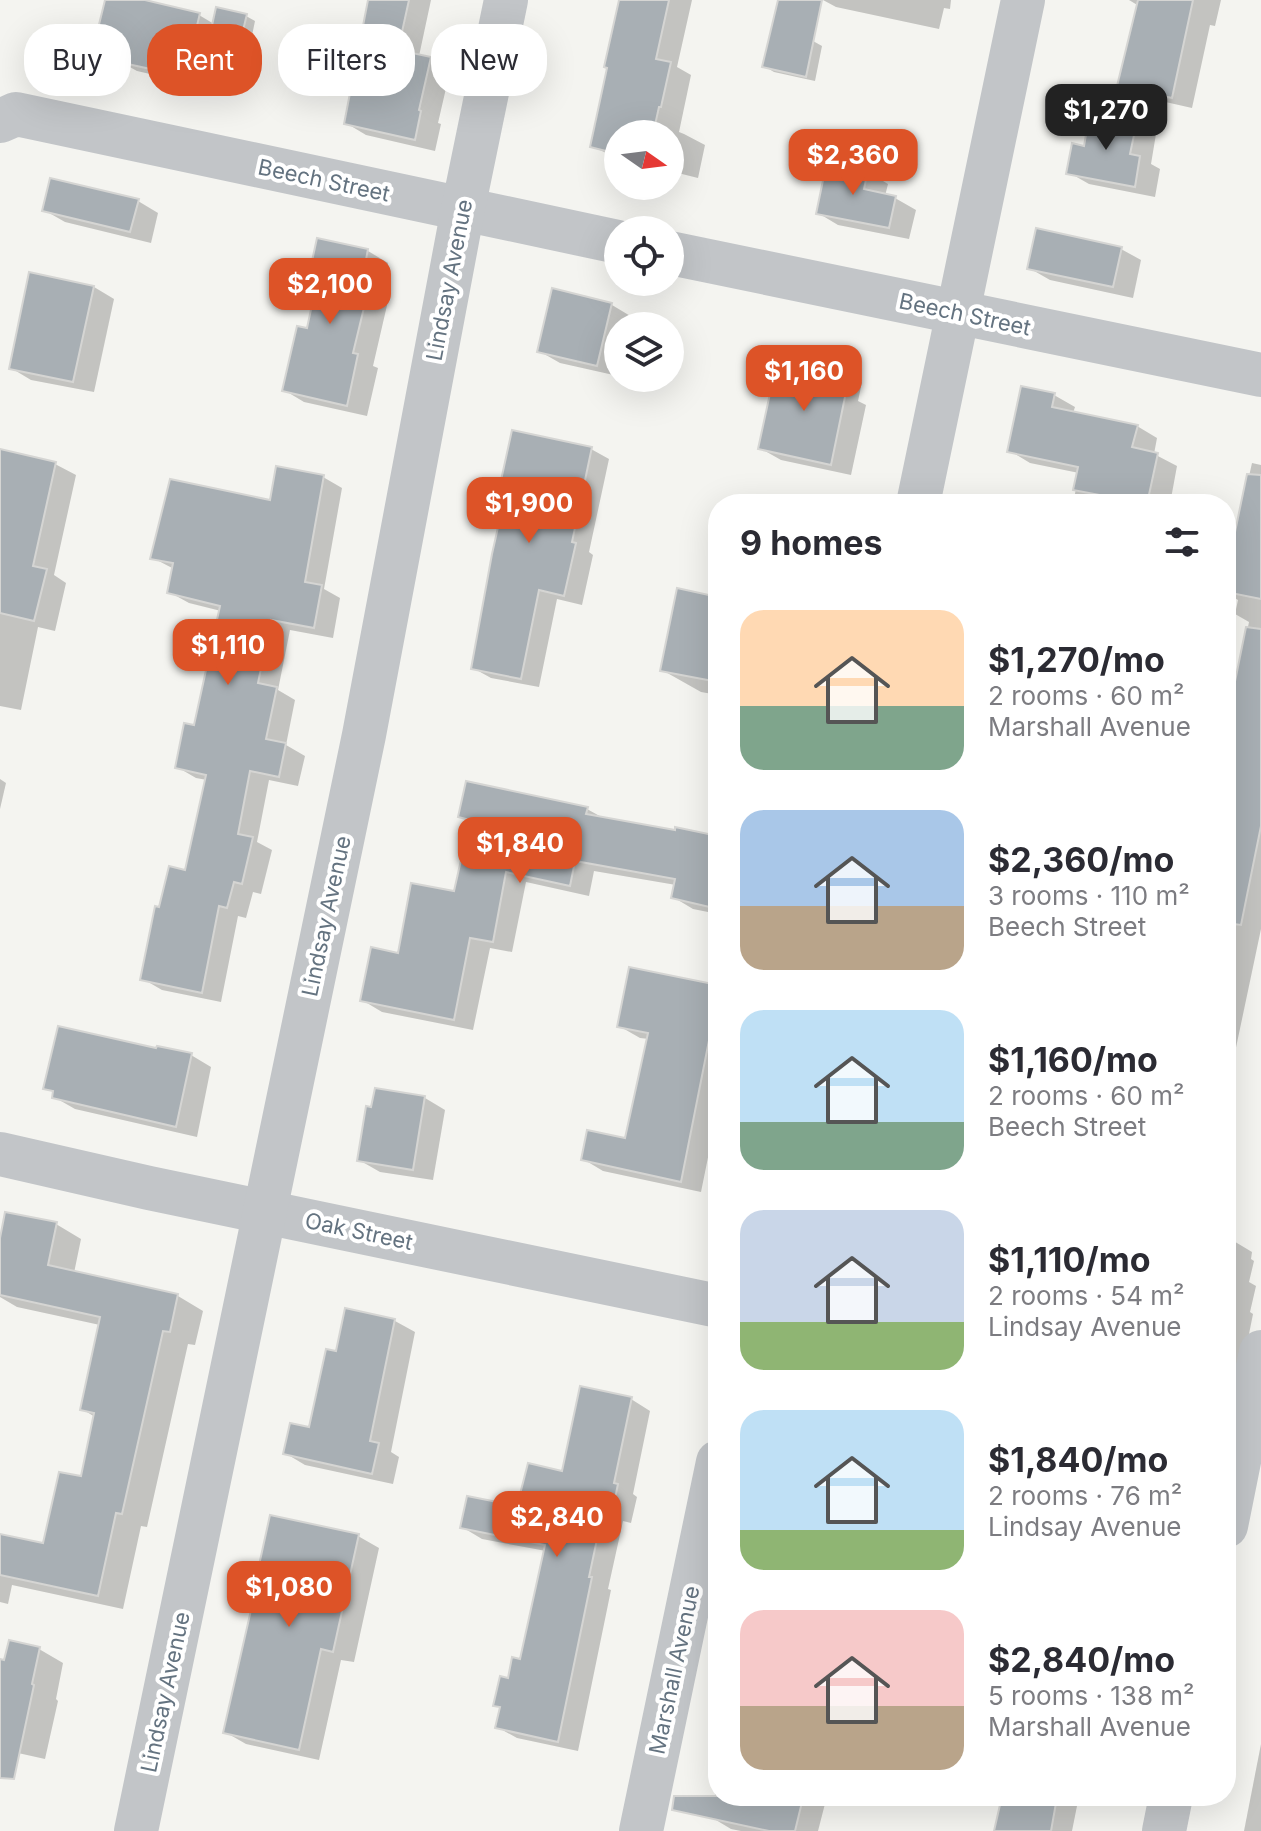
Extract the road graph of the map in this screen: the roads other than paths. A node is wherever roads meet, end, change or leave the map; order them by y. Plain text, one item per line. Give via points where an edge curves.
1 (506, 0) edge
2 (1023, 0) edge
3 (0, 121) edge
4 (463, 209) junction
5 (604, 239) edge
6 (684, 256) edge
7 (958, 313) junction
8 (1261, 375) edge
9 (920, 494) edge
10 (0, 1154) edge
11 (265, 1212) junction
12 (708, 1304) edge
13 (1261, 1352) edge
14 (1245, 1415) edge
15 (1236, 1468) edge
16 (708, 1510) edge
17 (1169, 1806) edge
18 (136, 1831) edge
19 (641, 1831) edge
20 (1164, 1831) edge

1 - 4 street, Lindsay Avenue
2 - 7 street
3 - 4 street, Beech Street via 16,114
4 - 5 street, Beech Street
4 - 11 street, Lindsay Avenue via 364,735
6 - 7 street, Beech Street
7 - 8 street, Beech Street
7 - 9 street
10 - 11 street, Oak Street
11 - 12 street, Oak Street
11 - 18 street, Lindsay Avenue
13 - 14 street
14 - 15 street
16 - 19 street, Marshall Avenue
17 - 20 street

